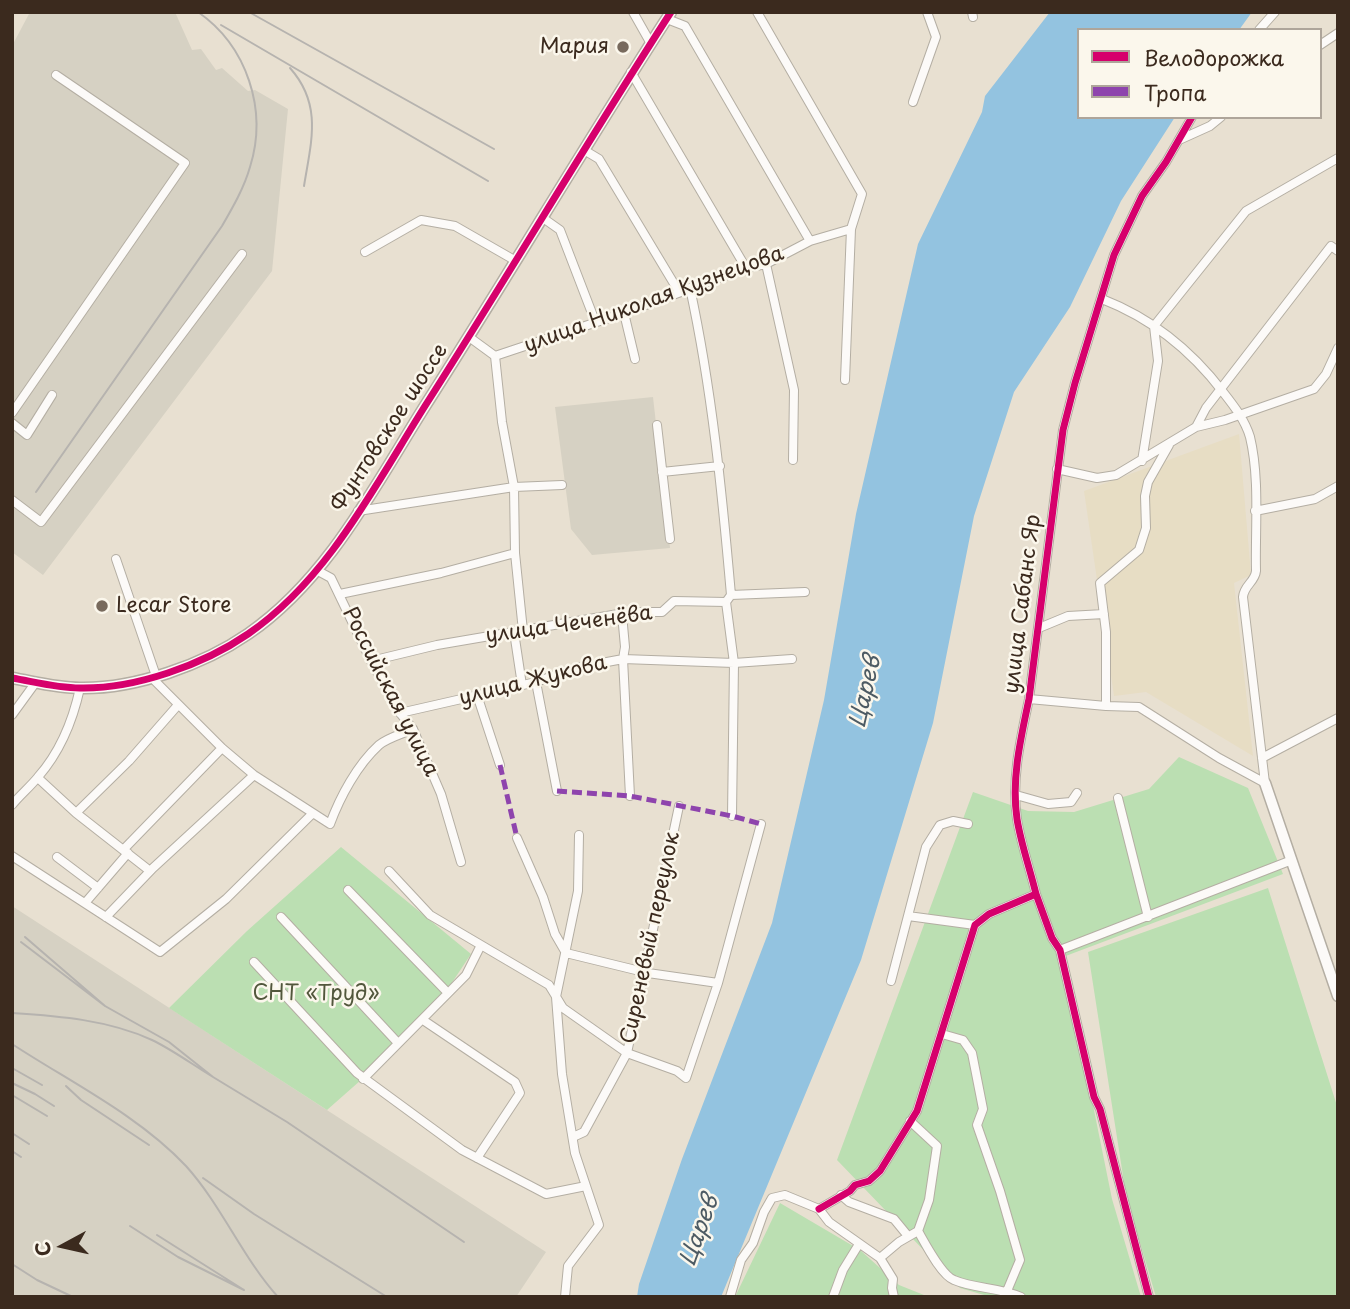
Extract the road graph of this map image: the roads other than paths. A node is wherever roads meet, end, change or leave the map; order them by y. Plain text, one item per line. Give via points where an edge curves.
1 (633, 12) edge
2 (757, 12) edge
3 (927, 12) edge
4 (1275, 12) edge
5 (669, 15) edge
6 (1261, 28) edge
7 (1338, 33) edge
8 (650, 42) junction
9 (1322, 45) edge
10 (632, 72) junction
11 (56, 75) dead end
12 (913, 102) dead end
13 (1191, 119) edge
14 (1219, 119) edge
15 (1179, 140) junction
16 (584, 150) junction
17 (1338, 158) edge
18 (543, 218) junction
19 (851, 229) junction
20 (810, 241) junction
21 (1338, 251) edge
22 (365, 252) dead end
23 (242, 254) dead end
24 (516, 261) junction
25 (766, 264) junction
26 (746, 268) junction
27 (690, 288) junction
28 (679, 292) junction
29 (1102, 299) junction
30 (624, 313) junction
31 (596, 321) junction
32 (1154, 326) junction
33 (469, 337) junction
34 (1338, 348) edge
35 (495, 356) junction
36 (635, 359) dead end
37 (845, 380) dead end
38 (1220, 388) junction
39 (52, 395) dead end
40 (12, 413) edge
41 (1241, 415) junction
42 (12, 423) edge
43 (657, 425) dead end
44 (1196, 427) junction
45 (1170, 443) junction
46 (793, 460) dead end
47 (1142, 461) junction
48 (720, 466) junction
49 (1057, 469) junction
50 (662, 472) junction
51 (562, 485) dead end
52 (1338, 486) edge
53 (514, 487) junction
54 (12, 500) edge
55 (358, 511) junction
56 (1255, 511) junction
57 (670, 539) dead end
58 (515, 552) junction
59 (116, 559) dead end
60 (318, 571) junction
61 (805, 592) dead end
62 (340, 594) junction
63 (729, 599) junction
64 (622, 614) junction
65 (1104, 614) junction
66 (1039, 628) junction
67 (518, 632) junction
68 (623, 659) junction
69 (792, 659) dead end
70 (371, 661) junction
71 (734, 663) junction
72 (154, 677) junction
73 (12, 678) edge
74 (36, 682) junction
75 (536, 682) junction
76 (522, 685) junction
77 (80, 688) junction
78 (477, 695) junction
79 (1029, 699) junction
80 (178, 705) junction
81 (1107, 706) junction
82 (400, 713) junction
83 (12, 715) edge
84 (1338, 718) edge
85 (413, 729) junction
86 (222, 748) junction
87 (1262, 758) junction
88 (500, 765) dead end
89 (254, 775) junction
90 (37, 778) junction
91 (1265, 783) junction
92 (557, 791) dead end
93 (1077, 793) dead end
94 (1016, 795) junction
95 (629, 796) dead end
96 (1118, 798) dead end
97 (12, 805) edge
98 (679, 806) dead end
99 (76, 813) junction
100 (312, 814) junction
101 (732, 816) dead end
102 (761, 824) dead end
103 (968, 824) dead end
104 (579, 835) dead end
105 (517, 838) dead end
106 (126, 851) junction
107 (12, 856) edge
108 (57, 857) dead end
109 (1292, 860) junction
110 (461, 862) dead end
111 (150, 871) junction
112 (389, 872) dead end
113 (97, 888) junction
114 (348, 890) dead end
115 (1036, 894) junction
116 (85, 903) junction
117 (908, 916) junction
118 (106, 917) junction
119 (281, 917) dead end
120 (1148, 917) junction
121 (975, 925) junction
122 (481, 945) junction
123 (1060, 950) junction
124 (566, 954) junction
125 (254, 962) dead end
126 (646, 972) junction
127 (891, 981) dead end
128 (718, 983) junction
129 (448, 993) junction
130 (1338, 996) edge
131 (556, 997) junction
132 (423, 1020) junction
133 (942, 1034) junction
134 (398, 1043) junction
135 (627, 1053) junction
136 (363, 1079) junction
137 (910, 1121) junction
138 (573, 1137) junction
139 (477, 1158) junction
140 (586, 1186) junction
141 (841, 1195) junction
142 (819, 1209) junction
143 (918, 1231) junction
144 (908, 1236) junction
145 (859, 1244) junction
146 (880, 1258) junction
147 (1007, 1291) junction
148 (565, 1297) edge
149 (730, 1297) edge
150 (833, 1297) edge
151 (894, 1297) edge
152 (1021, 1297) edge
153 (1149, 1297) edge

1 - 8 street
2 - 19 street via 862,194
3 - 12 street via 936,37
4 - 6 street
5 - 8 street, Фунтовское шоссе
5 - 20 street via 685,26
7 - 9 street
8 - 10 street, Фунтовское шоссе
10 - 16 street, Фунтовское шоссе
10 - 26 street
11 - 40 street via 185,163
13 - 15 street, улица Сабанс Яр
14 - 15 street
15 - 29 street, улица Сабанс Яр via 1142,196 1114,255
16 - 18 street, Фунтовское шоссе
16 - 28 street via 599,159
17 - 32 street via 1247,211
18 - 24 street, Фунтовское шоссе
18 - 31 street via 560,230
19 - 20 street, улица Николая Кузнецова
19 - 37 street
20 - 25 street, улица Николая Кузнецова
21 - 38 street via 1331,246
22 - 24 street via 421,220 455,226
23 - 54 street via 41,522
24 - 33 street, Фунтовское шоссе
25 - 26 street, улица Николая Кузнецова
25 - 46 street via 794,390
26 - 27 street, улица Николая Кузнецова
27 - 28 street, улица Николая Кузнецова
27 - 48 street
28 - 30 street, улица Николая Кузнецова
29 - 32 street
29 - 49 street, улица Сабанс Яр via 1074,383
30 - 31 street, улица Николая Кузнецова
30 - 36 street
31 - 35 street, улица Николая Кузнецова
32 - 38 street via 1192,355
32 - 47 street via 1158,361
33 - 35 street
33 - 55 street, Фунтовское шоссе
34 - 41 street via 1314,389
35 - 53 street
38 - 41 street
38 - 44 street
39 - 42 street via 27,435
41 - 44 street
41 - 56 street via 1254,465
43 - 50 street
44 - 45 street
45 - 47 street
45 - 65 street via 1148,482 1146,528 1139,550 1100,583
47 - 49 street via 1107,478
48 - 50 street
48 - 63 street
49 - 66 street, улица Сабанс Яр
50 - 57 street
51 - 53 street
52 - 56 street via 1315,499
53 - 55 street
53 - 58 street
55 - 60 street, Фунтовское шоссе
56 - 87 street via 1255,577 1243,597
58 - 62 street
58 - 67 street
59 - 72 street
60 - 62 street, Российская улица via 331,578
60 - 72 street, Фунтовское шоссе via 289,602 247,635
61 - 63 street, улица Чеченёва
62 - 70 street, Российская улица
63 - 64 street, улица Чеченёва via 674,601 662,612
63 - 71 street
64 - 67 street, улица Чеченёва
64 - 68 street
65 - 66 street via 1068,616
65 - 81 street
66 - 79 street, улица Сабанс Яр
67 - 70 street, улица Чеченёва
67 - 76 street
68 - 71 street, улица Жукова
68 - 75 street, улица Жукова via 575,668
68 - 95 street
69 - 71 street, улица Жукова
70 - 82 street, Российская улица
71 - 101 street
72 - 77 street, Фунтовское шоссе via 125,685
72 - 80 street
73 - 74 street, Фунтовское шоссе
74 - 77 street, Фунтовское шоссе
74 - 83 street
75 - 76 street, улица Жукова
75 - 92 street
76 - 78 street, улица Жукова
77 - 90 street via 74,718
78 - 82 street, улица Жукова
78 - 88 street
79 - 81 street, улица Сабанс Яр
79 - 94 street, улица Сабанс Яр
80 - 86 street
80 - 99 street
81 - 91 street, улица Сабанс Яр via 1133,705 1145,710
82 - 85 street, Российская улица
84 - 87 street
85 - 100 street via 380,744 337,804 330,824
85 - 110 street, Российская улица via 441,794
86 - 89 street
86 - 106 street
87 - 91 street
89 - 100 street
89 - 111 street
90 - 97 street
90 - 99 street
91 - 109 street
93 - 94 street via 1071,802 1055,804
94 - 115 street, улица Сабанс Яр via 1017,819
96 - 120 street
98 - 126 street, Сиреневый переулок
99 - 106 street
100 - 118 street via 226,899 160,952
102 - 128 street
103 - 117 street via 953,821 940,825 926,847
104 - 124 street via 578,891
105 - 124 street
106 - 111 street
106 - 113 street
107 - 116 street
108 - 113 street
109 - 120 street
109 - 130 street
111 - 118 street
112 - 122 street via 430,915
113 - 116 street
114 - 129 street
115 - 121 street
115 - 123 street, улица Сабанс Яр
116 - 118 street
117 - 121 street
117 - 127 street
119 - 134 street
120 - 123 street
121 - 133 street
122 - 129 street via 466,975
122 - 131 street via 549,985
123 - 153 street, улица Сабанс Яр via 1094,1097
124 - 126 street
124 - 131 street
125 - 136 street
126 - 128 street
126 - 135 street, Сиреневый переулок
128 - 135 street via 686,1077
129 - 132 street
131 - 135 street via 563,1009
131 - 138 street
132 - 134 street
132 - 139 street via 515,1083 520,1093
133 - 137 street
133 - 147 street via 963,1040 972,1053 983,1110 977,1125 1020,1261
134 - 136 street
135 - 138 street, Сиреневый переулок via 584,1132
136 - 139 street
137 - 141 street via 880,1171
137 - 143 street via 937,1146 929,1200
138 - 140 street
139 - 140 street via 546,1194
140 - 148 street via 599,1225 568,1266
141 - 142 street
141 - 144 street via 894,1219
142 - 145 street
142 - 149 street via 785,1195 772,1198 754,1243 741,1261
143 - 144 street
143 - 147 street via 952,1280
144 - 146 street
145 - 146 street
145 - 150 street
146 - 151 street via 893,1279
147 - 152 street

